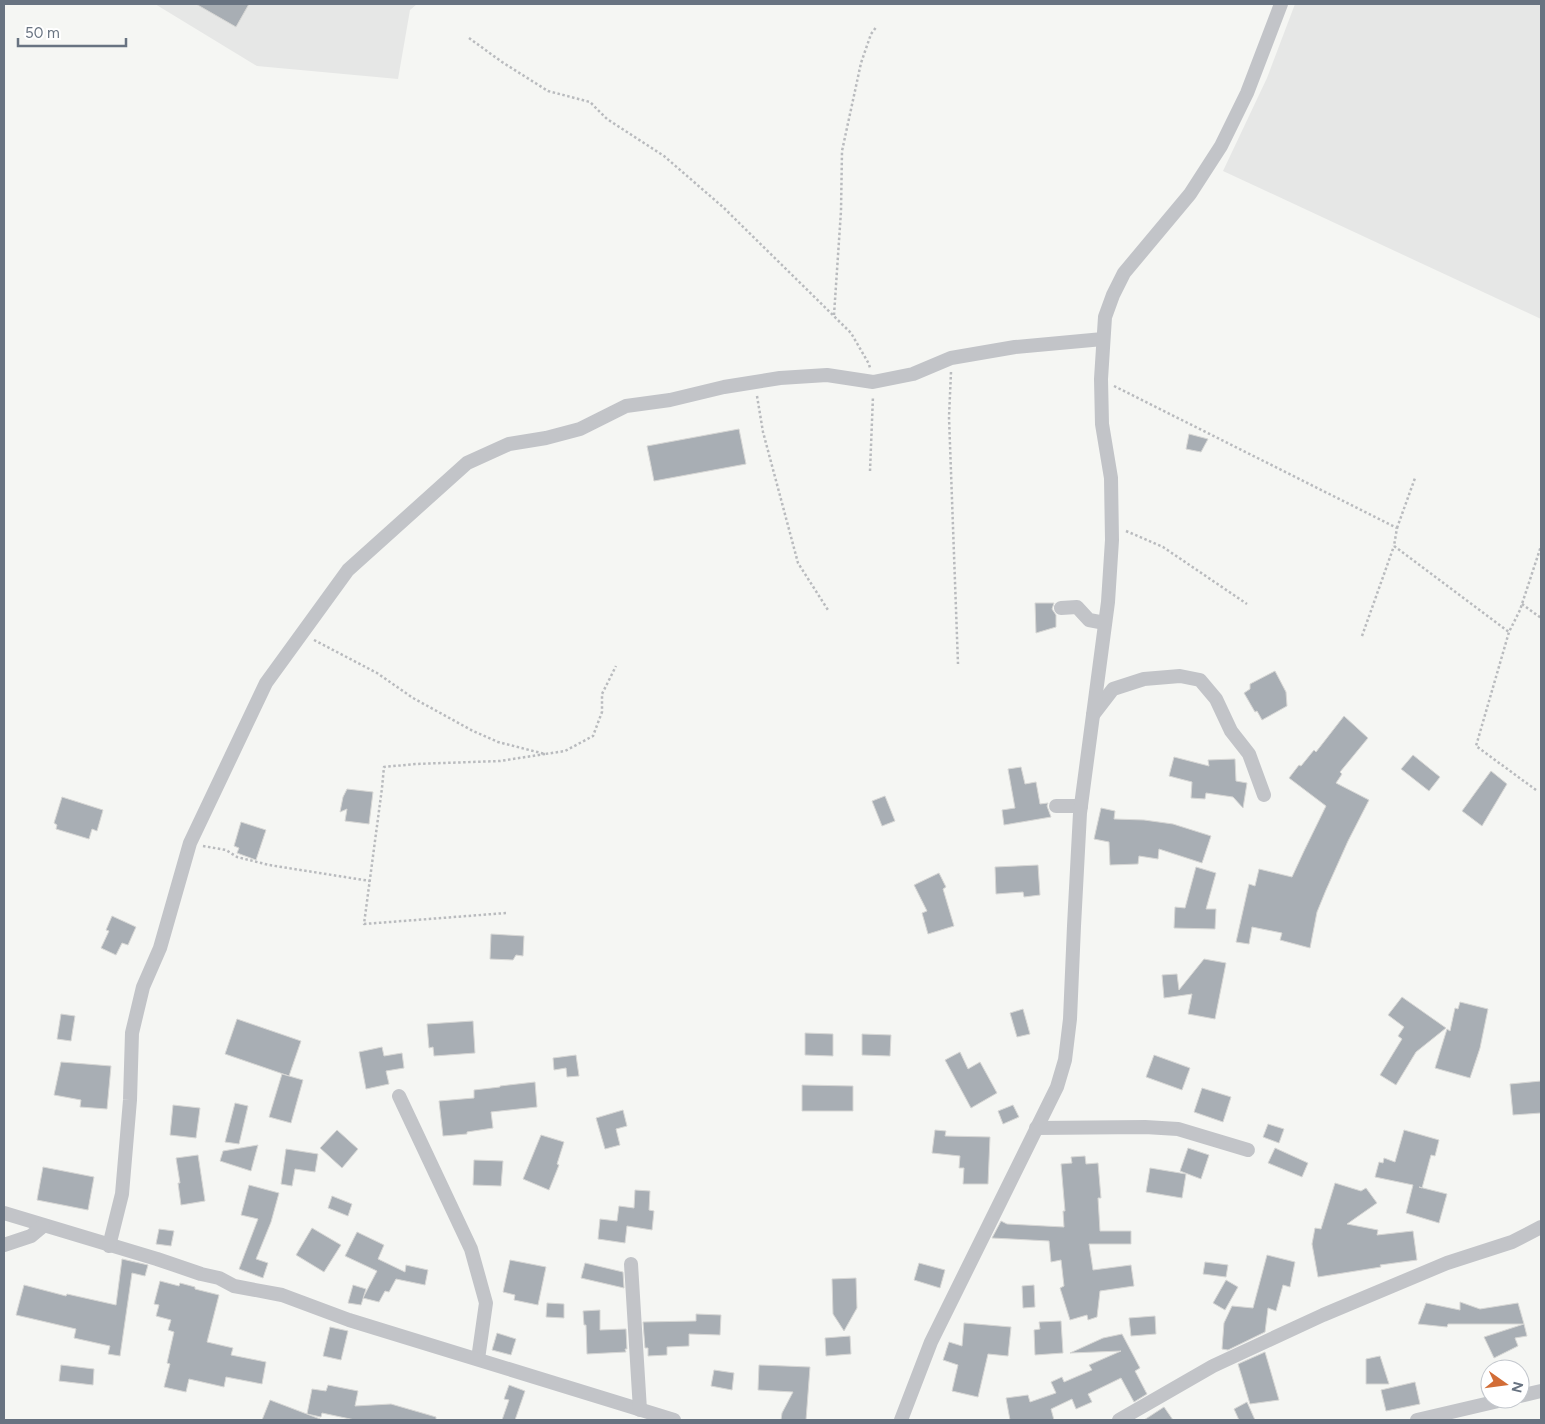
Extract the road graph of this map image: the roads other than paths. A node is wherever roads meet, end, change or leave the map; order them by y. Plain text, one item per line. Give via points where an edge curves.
1 (1281, 4) edge
2 (1103, 339) junction
3 (1061, 608) dead end
4 (1105, 623) junction
5 (1093, 715) junction
6 (1264, 795) dead end
7 (1056, 806) dead end
8 (1081, 806) junction
9 (399, 1096) dead end
10 (1036, 1128) junction
11 (1248, 1150) dead end
12 (4, 1213) edge
13 (44, 1226) junction
14 (1541, 1227) edge
15 (4, 1246) edge
16 (109, 1246) junction
17 (631, 1264) dead end
18 (478, 1359) junction
19 (1480, 1405) edge
20 (640, 1410) junction
21 (674, 1420) edge
22 (901, 1420) edge
23 (1119, 1420) edge
24 (1418, 1420) edge

1 - 2 street via 1247,93 1220,146 1190,194 1124,273 1105,317
2 - 4 street via 1102,424 1111,478 1112,540
2 - 16 street via 1015,347 952,358 913,374 873,382 827,375 780,378 626,406 580,429 509,444 467,463 348,570 266,683 190,843 160,948 143,987 132,1033 122,1194
3 - 4 street via 1077,607 1089,620
4 - 5 street
5 - 6 street via 1113,689 1144,679 1180,676 1200,680 1216,699 1231,731 1249,754
5 - 8 street
7 - 8 street
8 - 10 street via 1065,1060 1057,1087
9 - 18 street via 471,1249 486,1304
10 - 11 street via 1178,1129
10 - 22 street via 930,1342
12 - 13 street
13 - 15 street via 30,1236
13 - 16 street
14 - 23 street via 1512,1242 1447,1263 1324,1315 1213,1366
16 - 18 street via 219,1278 234,1286 282,1295 349,1320
17 - 20 street
18 - 20 street
19 - 24 street
20 - 21 street

